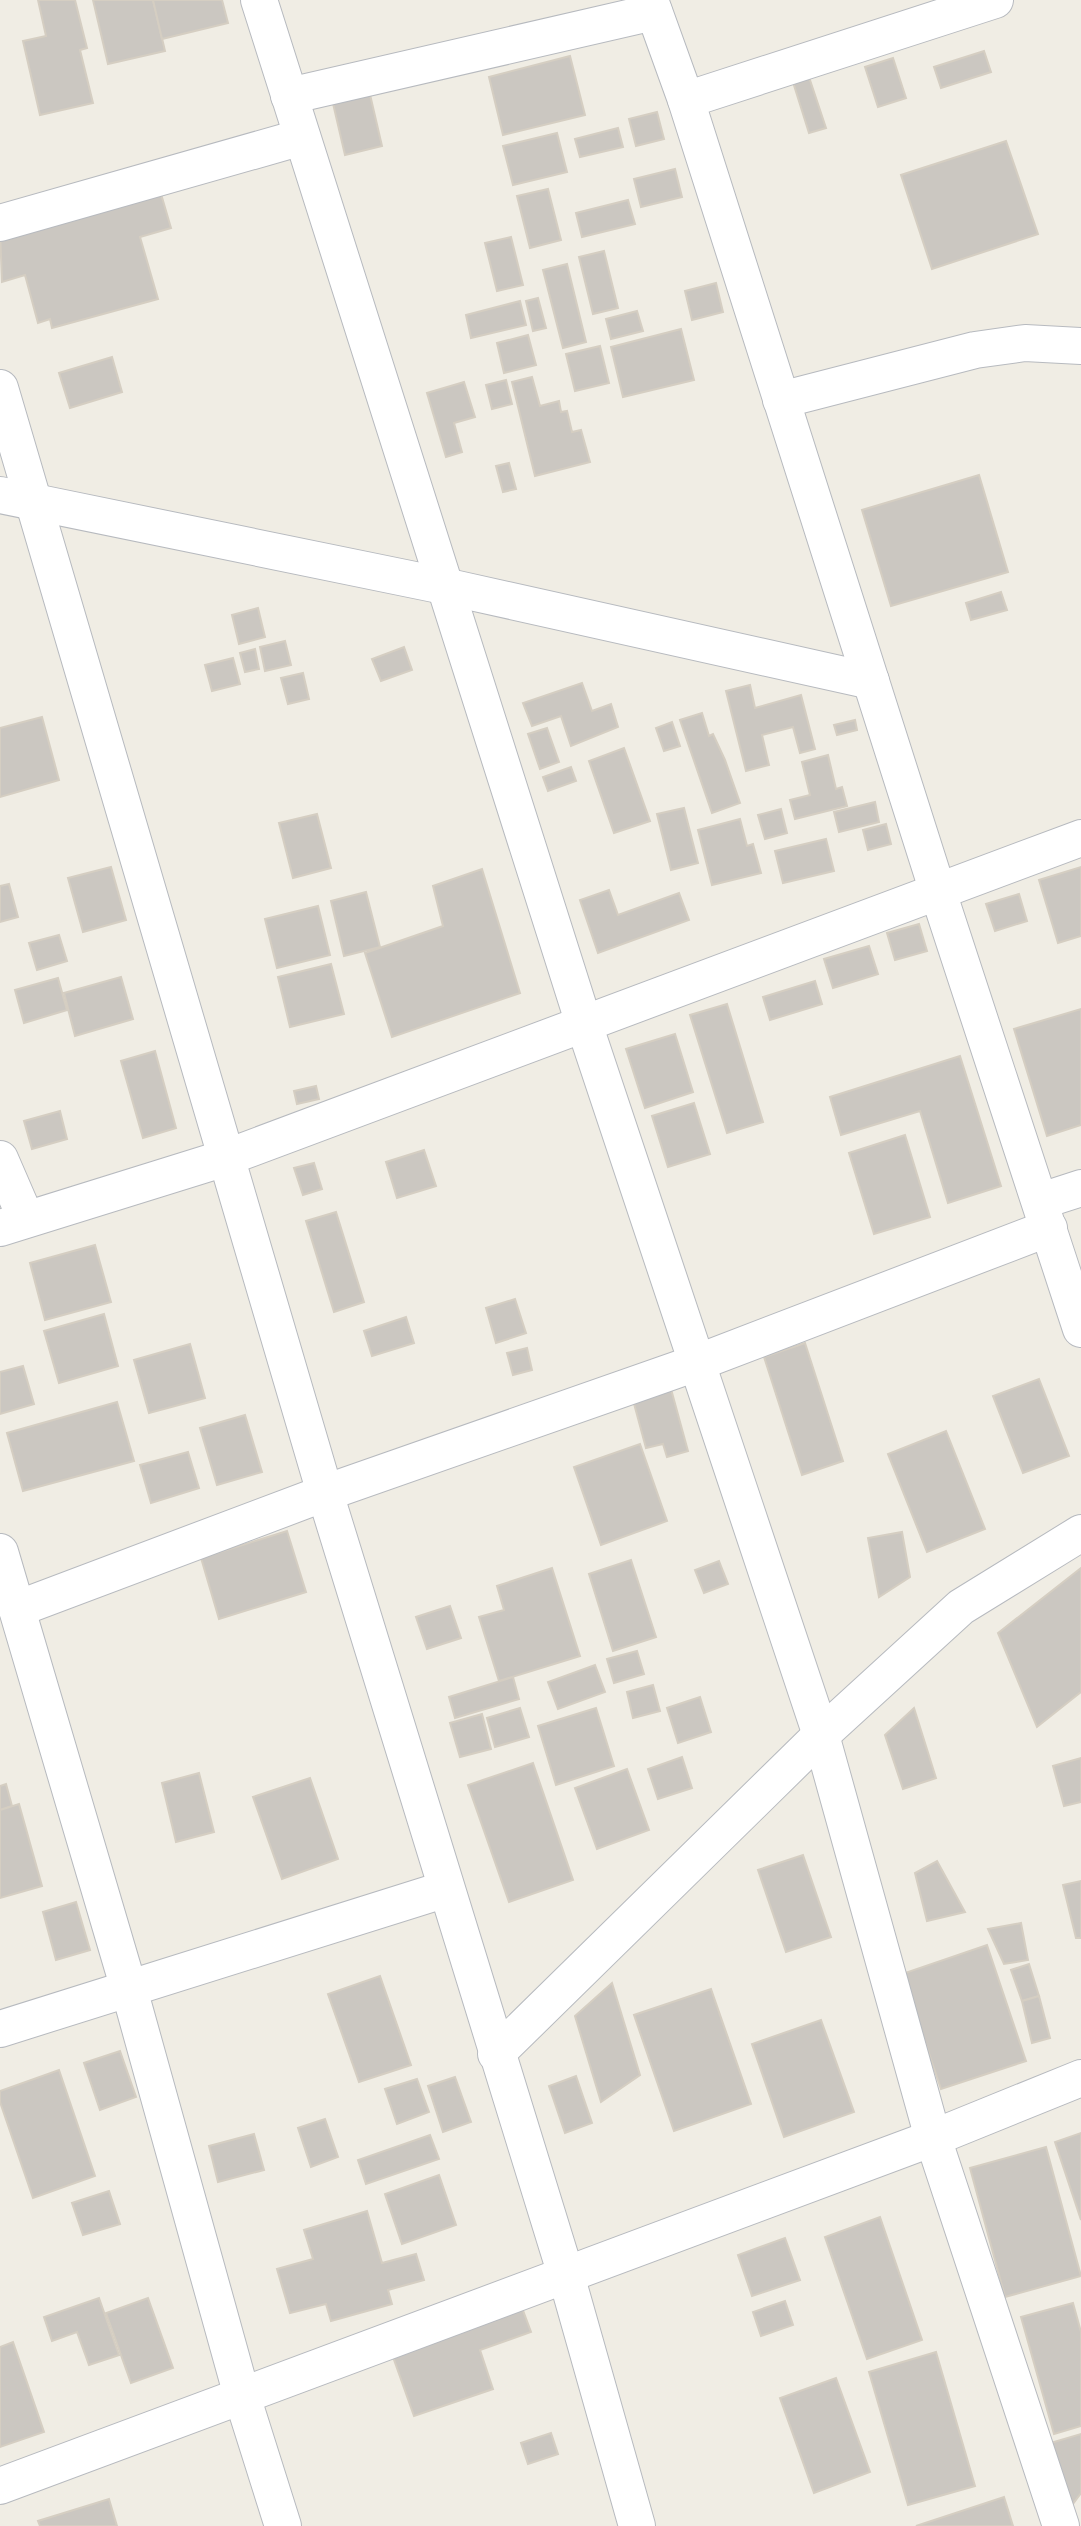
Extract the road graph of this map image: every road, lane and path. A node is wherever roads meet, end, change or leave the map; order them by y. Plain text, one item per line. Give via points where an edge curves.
1 (259, 0) edge
2 (995, 0) edge
3 (652, 6) edge
4 (289, 96) junction
5 (686, 100) junction
6 (302, 137) junction
7 (0, 223) edge
8 (1081, 346) edge
9 (0, 388) edge
10 (781, 400) junction
11 (0, 495) edge
12 (35, 503) junction
13 (444, 586) junction
14 (871, 681) junction
15 (1081, 838) edge
16 (938, 892) junction
17 (584, 1024) junction
18 (225, 1158) junction
19 (0, 1159) edge
20 (1081, 1188) edge
21 (1045, 1215) junction
22 (13, 1224) edge
23 (1081, 1329) edge
24 (699, 1362) junction
25 (325, 1493) junction
26 (1081, 1533) edge
27 (0, 1552) edge
28 (17, 1609) junction
29 (821, 1735) junction
30 (446, 1889) junction
31 (129, 1989) junction
32 (0, 2029) edge
33 (496, 2054) junction
34 (1081, 2078) edge
35 (933, 2138) junction
36 (566, 2275) junction
37 (242, 2396) junction
38 (0, 2486) edge
39 (283, 2526) edge
40 (637, 2526) edge
41 (1061, 2526) edge

1 - 4 street
2 - 5 street
3 - 4 street
3 - 5 street
4 - 6 street
5 - 10 street
6 - 7 street
6 - 13 street
8 - 10 street via 1025,343 975,350
9 - 12 street
10 - 14 street
11 - 12 street
12 - 13 street
12 - 18 street
13 - 14 street
13 - 17 street
14 - 16 street
15 - 16 street
16 - 17 street
16 - 21 street
17 - 18 street
17 - 24 street
18 - 22 street
18 - 25 street
19 - 22 street
20 - 21 street
21 - 23 street
21 - 24 street
24 - 25 street
24 - 29 street
25 - 28 street
25 - 30 street
26 - 29 street via 961,1607
27 - 28 street
28 - 31 street
29 - 33 street
29 - 35 street
30 - 31 street
30 - 33 street
31 - 32 street
31 - 37 street
33 - 36 street
34 - 35 street
35 - 36 street
35 - 41 street
36 - 37 street
36 - 40 street
37 - 38 street
37 - 39 street

